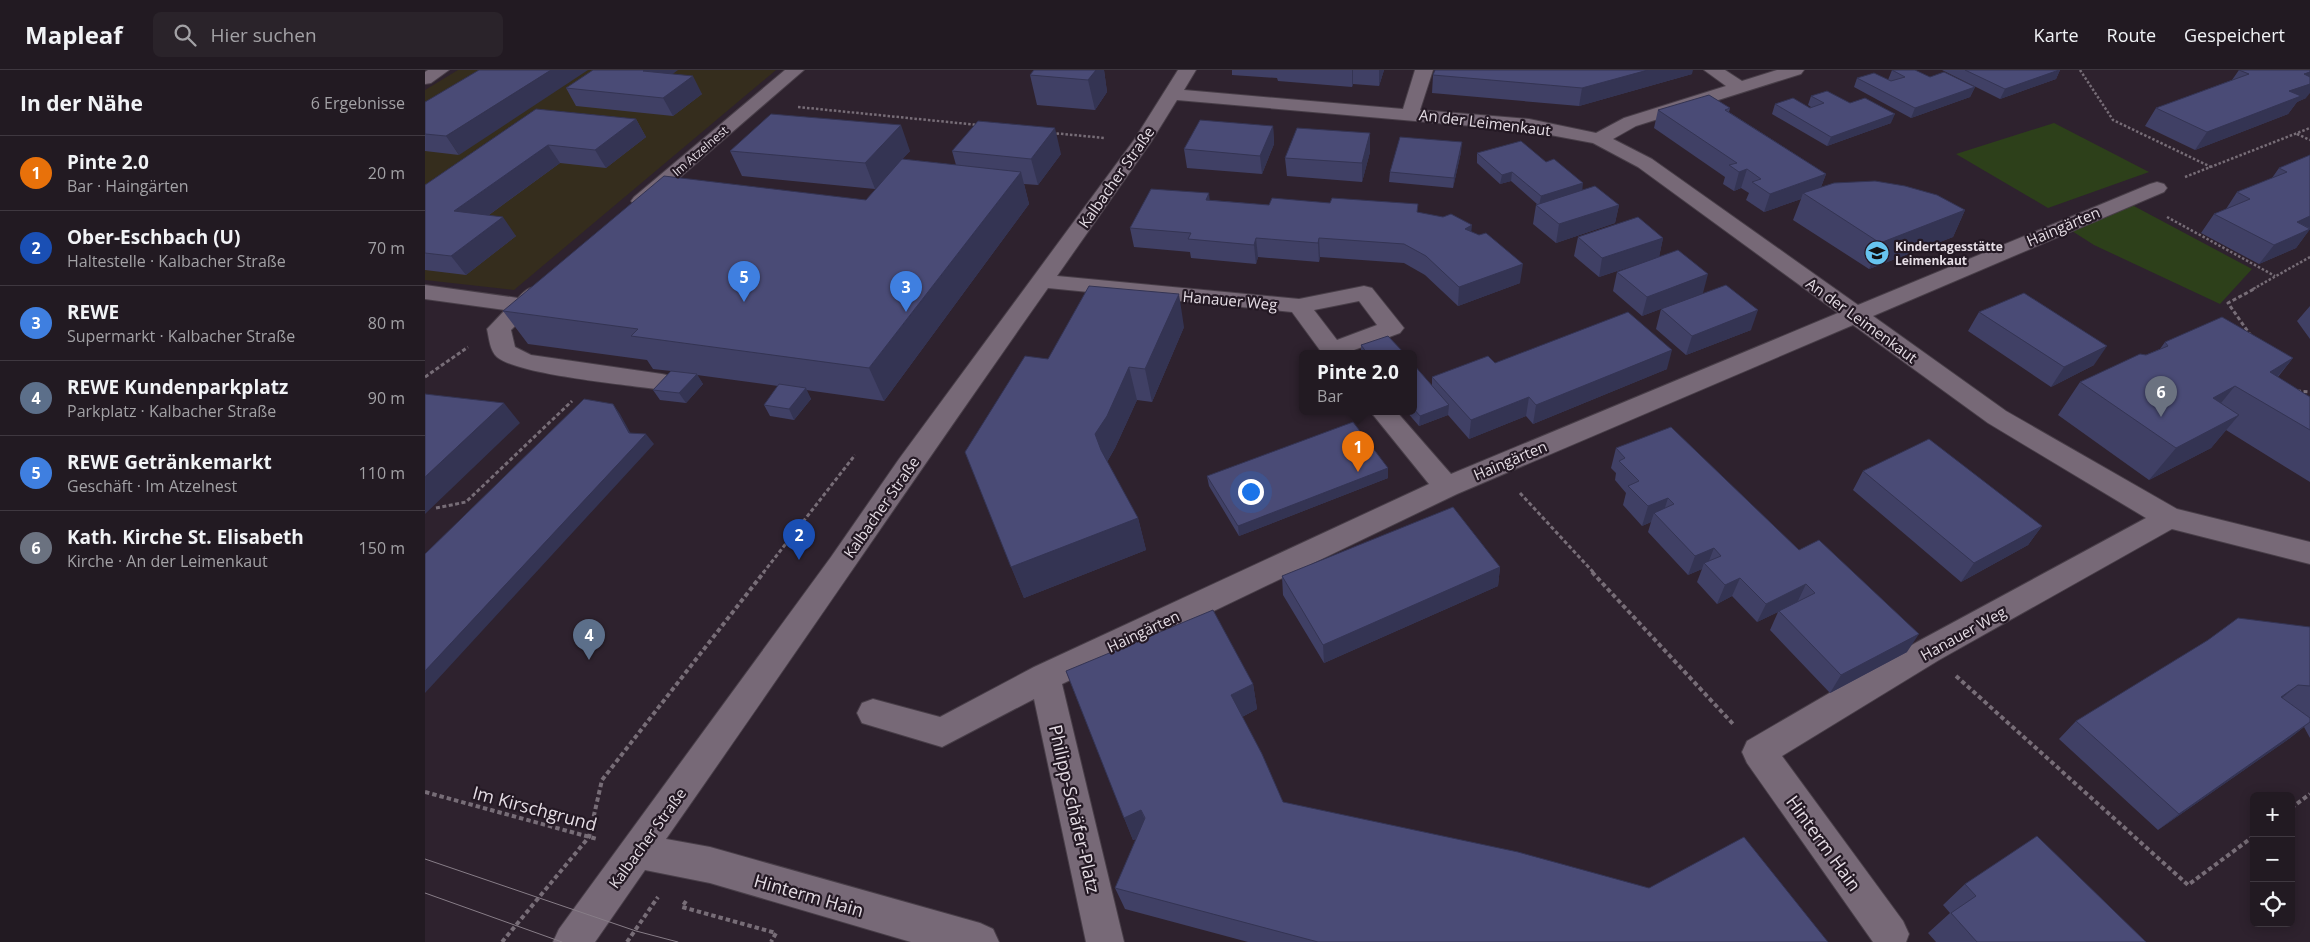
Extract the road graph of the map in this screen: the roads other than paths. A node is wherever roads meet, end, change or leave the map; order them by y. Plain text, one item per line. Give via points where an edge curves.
1 (440, 70) edge
2 (795, 70) edge
3 (1187, 70) edge
4 (1424, 70) edge
5 (1713, 70) edge
6 (1795, 70) edge
7 (425, 79) edge
8 (1740, 87) junction
9 (1172, 94) junction
10 (1410, 114) junction
11 (1599, 139) junction
12 (2157, 188) road end
13 (627, 214) edge
14 (552, 279) edge
15 (1041, 281) junction
16 (425, 292) edge
17 (521, 305) junction
18 (1299, 306) junction
19 (1853, 314) junction
20 (1332, 350) edge
21 (1338, 350) edge
22 (662, 382) edge
23 (1385, 415) edge
24 (1447, 487) junction
25 (2169, 518) junction
26 (2310, 552) edge
27 (1045, 677) junction
28 (873, 713) dead end
29 (1759, 752) joint
30 (638, 852) junction
31 (1890, 934) dead end
32 (572, 942) edge
33 (980, 942) edge
34 (1105, 942) edge

1 - 7 street
2 - 13 street, Im Atzelnest
3 - 9 street, Kalbacher Straße
4 - 10 street, An der Leimenkaut
5 - 8 street
6 - 8 street
8 - 11 street via 1630,122
9 - 10 street, An der Leimenkaut
9 - 15 street, Kalbacher Straße
10 - 11 street, An der Leimenkaut via 1529,125
11 - 19 street, An der Leimenkaut via 1645,162
12 - 19 street, Haingärten
14 - 17 street
15 - 18 street, Hanauer Weg
15 - 30 street, Kalbacher Straße
16 - 17 street
17 - 22 street via 499,329 504,351 513,357 535,364
18 - 20 street, Hanauer Weg
18 - 21 street, Hanauer Weg via 1364,292 1392,328
19 - 24 street, Haingärten
19 - 25 street, An der Leimenkaut via 1997,417
23 - 24 street
24 - 27 street, Haingärten
25 - 26 street, An der Leimenkaut
25 - 29 street, Hanauer Weg via 1928,651
27 - 28 street, Haingärten via 942,732
27 - 34 street, Philipp-Schäfer-Platz
29 - 31 street, Hinterm Hain
30 - 32 street, Kalbacher Straße
30 - 33 street, Hinterm Hain via 683,859

